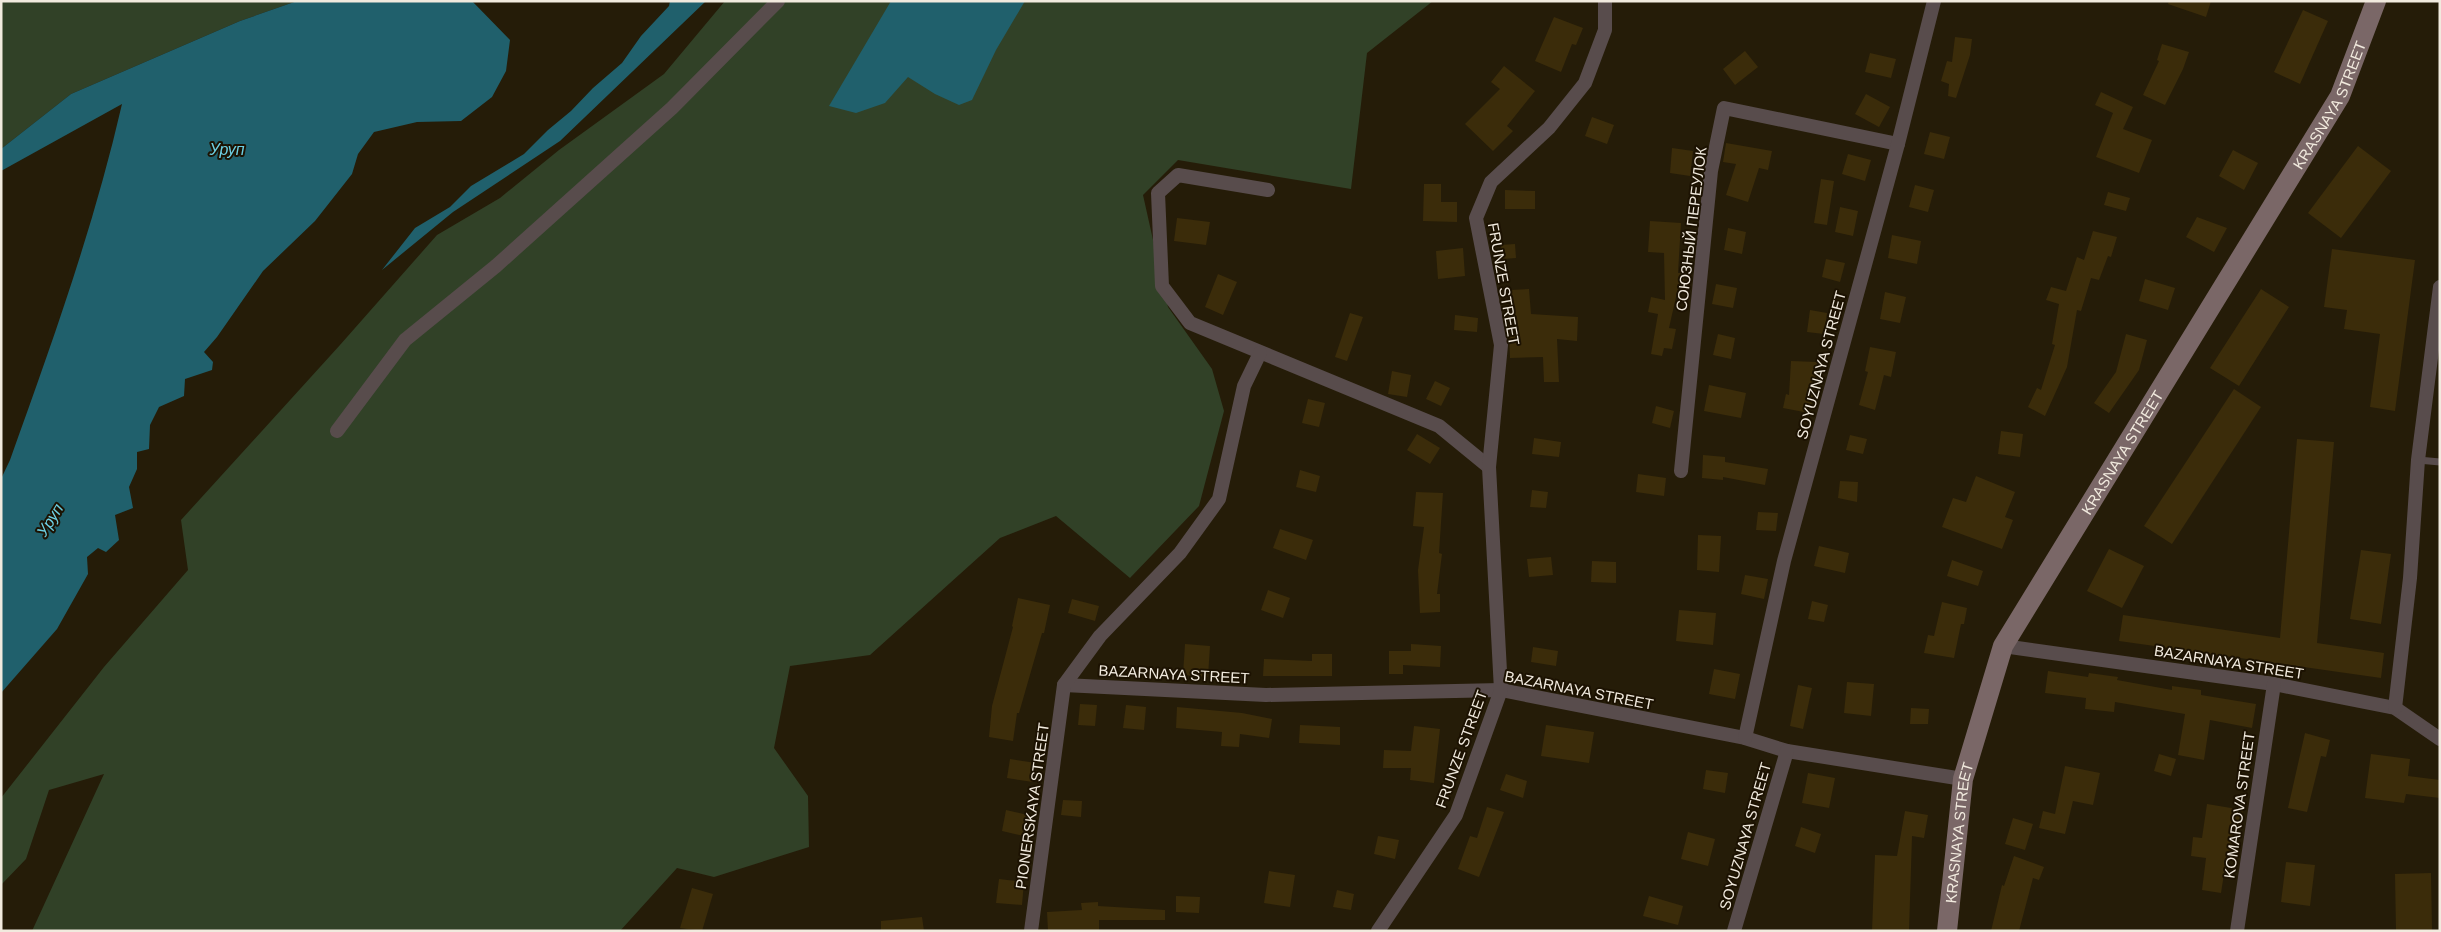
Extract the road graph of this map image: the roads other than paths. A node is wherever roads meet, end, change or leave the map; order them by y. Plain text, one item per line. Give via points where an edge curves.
1 (778, 1) edge
2 (1605, 1) edge
3 (1934, 1) edge
4 (2376, 1) edge
5 (1898, 144) junction
6 (1268, 190) dead end
7 (2440, 287) edge
8 (1260, 353) junction
9 (337, 431) dead end
10 (2418, 460) junction
11 (2440, 462) edge
12 (1489, 467) junction
13 (1681, 471) dead end
14 (2002, 646) junction
15 (2274, 684) junction
16 (1064, 685) junction
17 (1500, 690) junction
18 (2395, 708) junction
19 (1745, 738) junction
20 (2440, 739) edge
21 (1787, 751) junction
22 (1963, 779) junction
23 (1031, 931) edge
24 (1378, 931) edge
25 (1734, 931) edge
26 (1947, 931) edge
27 (2237, 931) edge

1 - 9 street via 665,114 496,266 405,340
2 - 12 street, FRUNZE STREET via 1605,30 1585,83 1549,128 1492,182 1476,218 1501,346
3 - 5 street, SOYUZNAYA STREET
4 - 14 street, KRASNAYA STREET via 2340,96
5 - 13 street, СОЮЗНЫЙ ПЕРЕУЛОК via 1724,108 1711,171
5 - 19 street, SOYUZNAYA STREET via 1784,562
6 - 8 street via 1178,175 1158,193 1162,286 1190,322
7 - 10 street
8 - 12 street via 1439,426
8 - 16 street via 1244,386 1219,499 1180,553 1100,636
10 - 11 lane
10 - 18 street via 2410,578
12 - 17 street, FRUNZE STREET
14 - 15 street, BAZARNAYA STREET
14 - 22 street, KRASNAYA STREET
15 - 18 street, BAZARNAYA STREET
15 - 27 street, KOMAROVA STREET
16 - 17 street, BAZARNAYA STREET via 1266,695
16 - 23 street, PIONERSKAYA STREET
17 - 19 street, BAZARNAYA STREET
17 - 24 street, FRUNZE STREET via 1456,815
18 - 20 street, BAZARNAYA STREET
19 - 21 street, BAZARNAYA STREET
21 - 22 street, BAZARNAYA STREET
21 - 25 street, SOYUZNAYA STREET
22 - 26 street, KRASNAYA STREET

